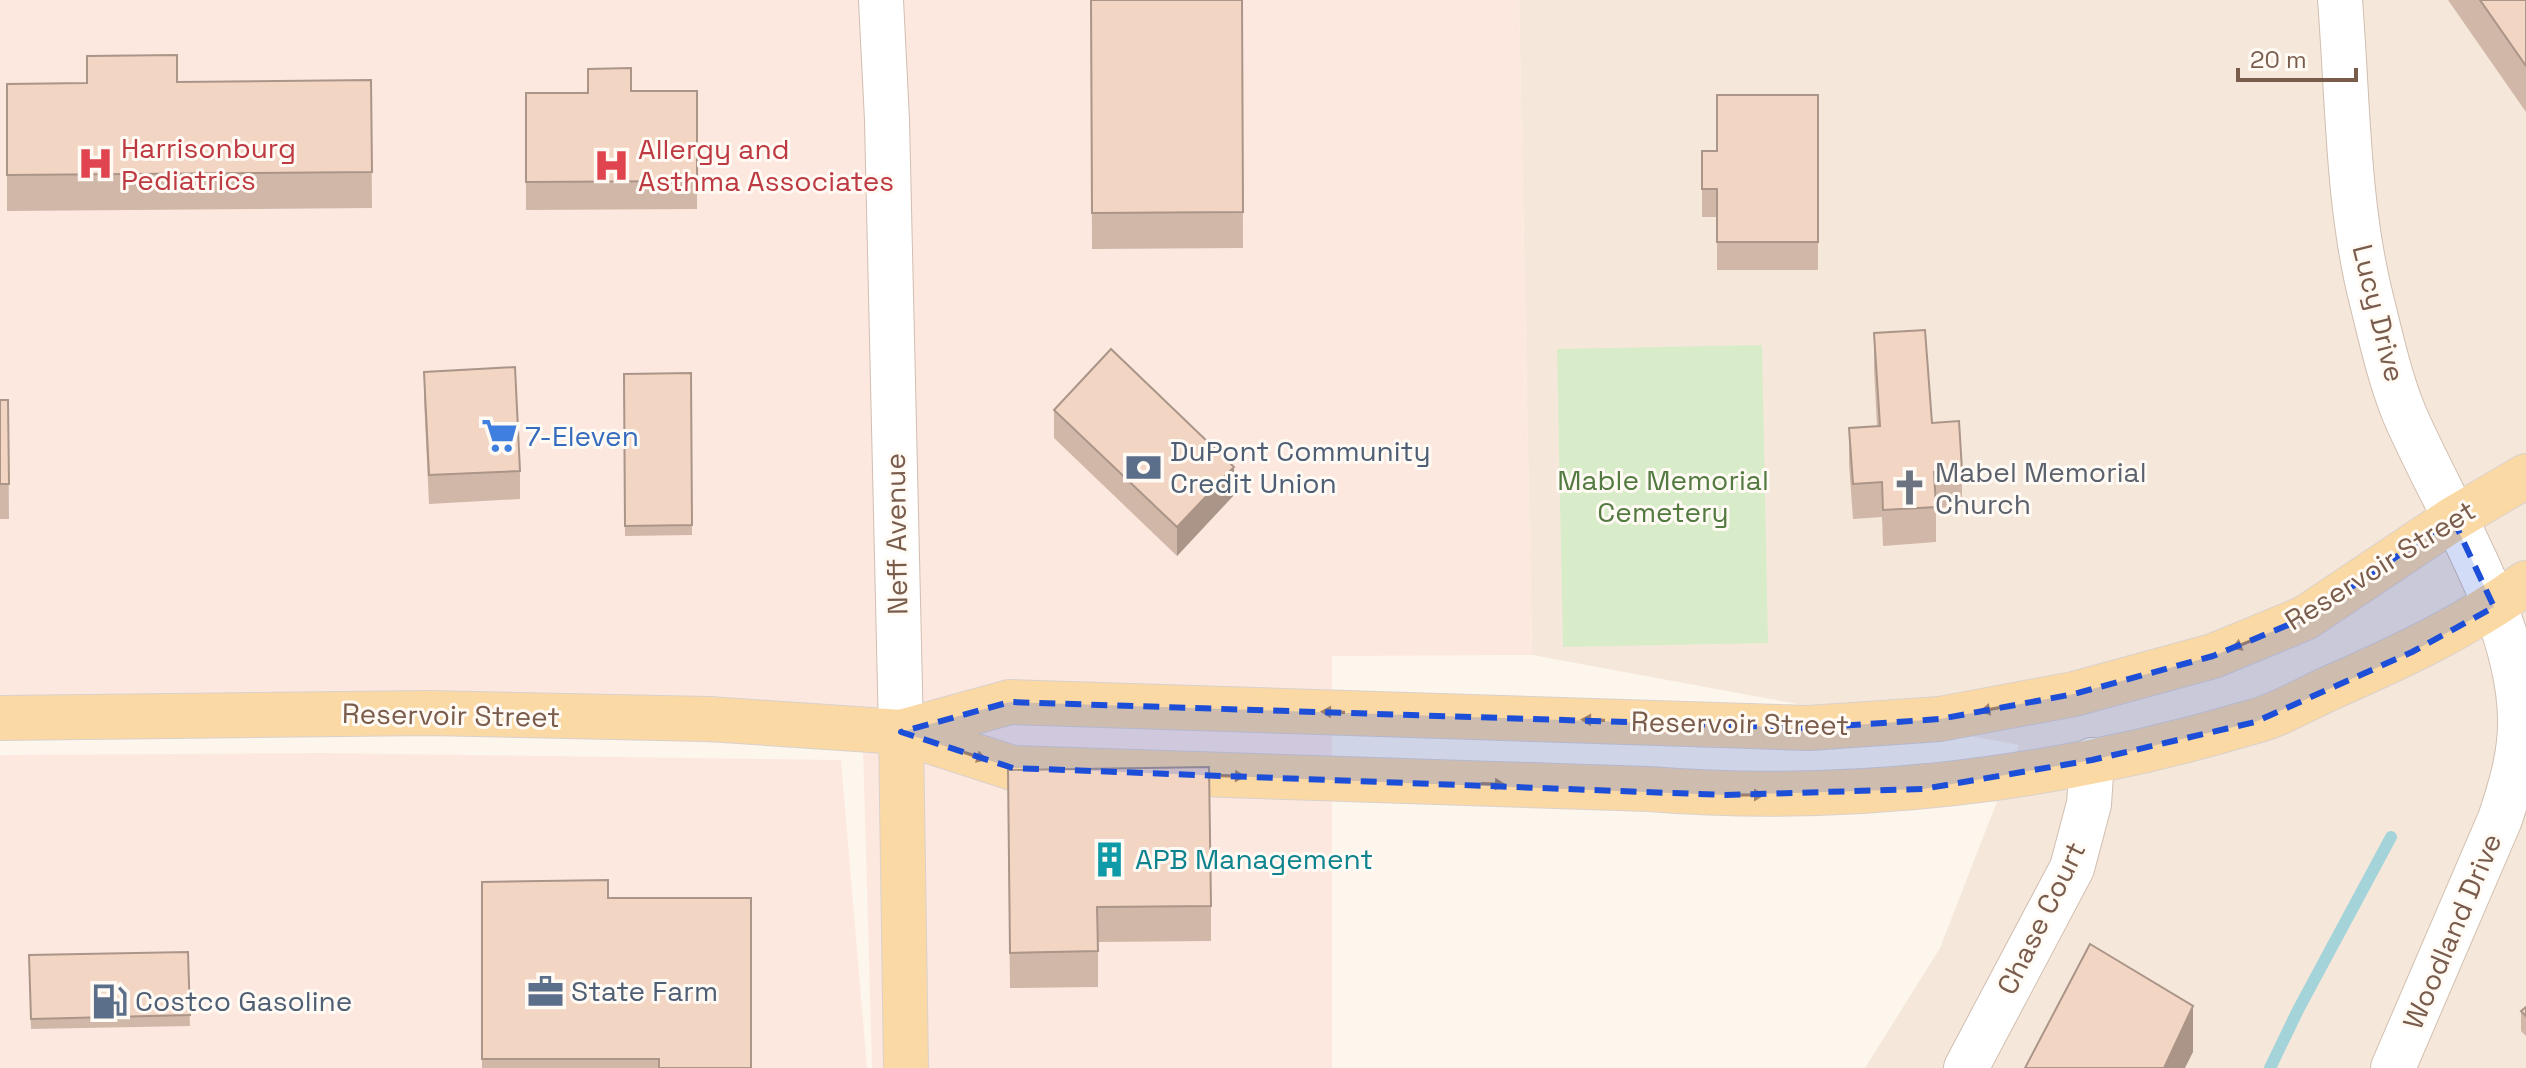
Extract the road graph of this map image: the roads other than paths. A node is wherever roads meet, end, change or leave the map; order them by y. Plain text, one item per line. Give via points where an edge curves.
1 (881, 0) edge
2 (2340, 0) edge
3 (2526, 476) edge
4 (2453, 519) junction
5 (2510, 595) edge
6 (0, 718) edge
7 (901, 732) junction
8 (2092, 760) junction
9 (906, 1068) edge
10 (1966, 1068) edge
11 (2393, 1068) edge

1 - 7 street, Neff Avenue
2 - 4 street, Lucy Drive via 2359,231 2371,300 2403,410
3 - 4 main road, Reservoir Street
4 - 5 street, Lucy Drive
4 -> 7 main road, Reservoir Street via 2305,618 2213,656 2074,694 1940,719 1809,728 1010,702
5 - 8 main road, Reservoir Street via 2412,652 2255,722
5 - 11 street, Woodland Drive via 2520,719 2513,780
6 - 7 main road, Reservoir Street via 429,713 709,719
7 -> 8 main road, Reservoir Street via 1013,768 1725,795 1923,789
7 - 9 main road, Neff Avenue
8 - 10 street, Chase Court via 2089,804 2072,868

